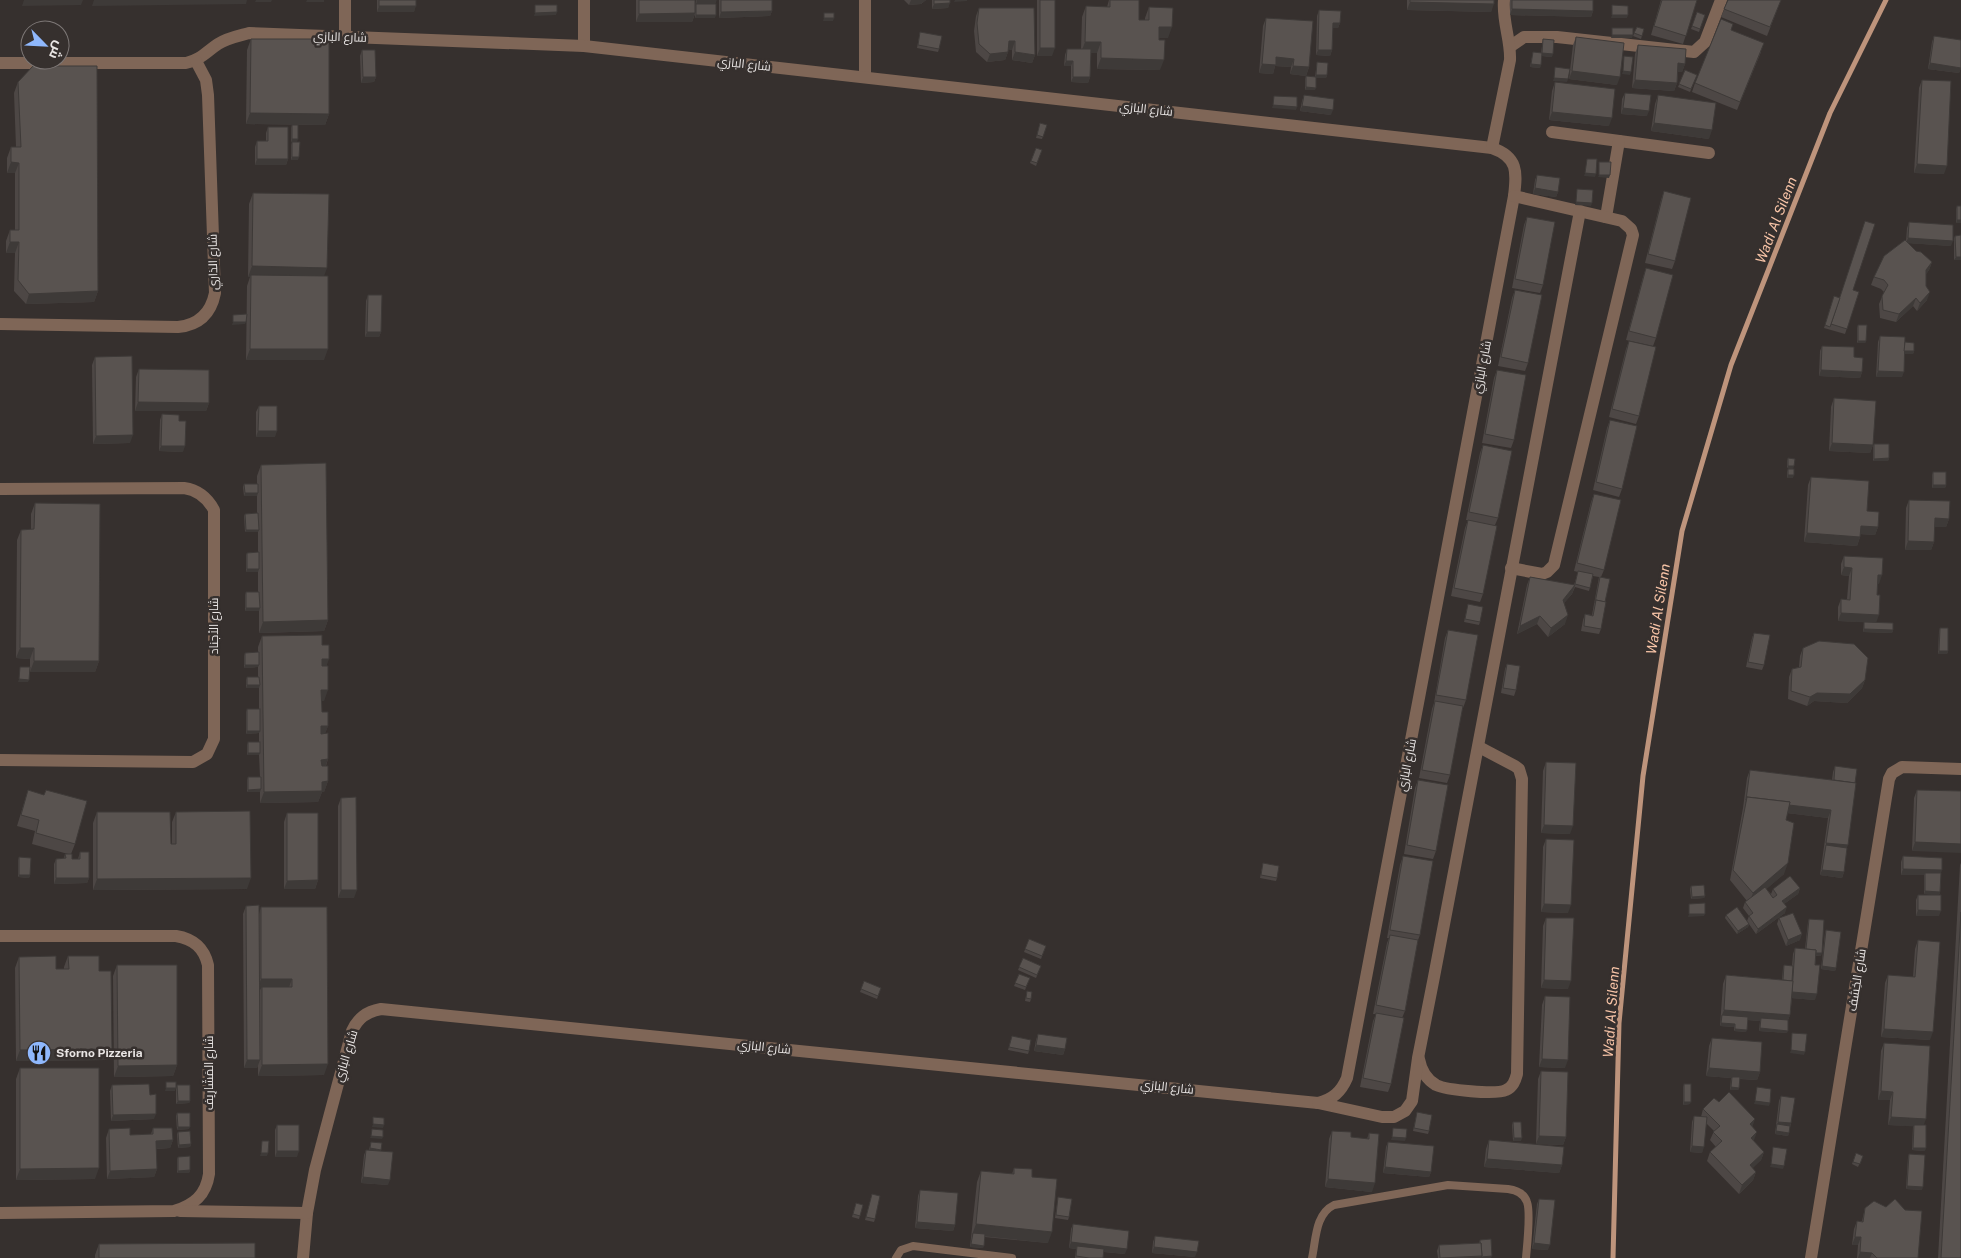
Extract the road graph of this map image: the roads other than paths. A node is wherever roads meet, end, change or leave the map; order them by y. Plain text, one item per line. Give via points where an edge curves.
1 (345, 0) edge
2 (584, 0) edge
3 (865, 0) edge
4 (1504, 0) edge
5 (1721, 0) edge
6 (345, 37) junction
7 (584, 46) junction
8 (1511, 46) junction
9 (196, 61) junction
10 (0, 63) edge
11 (865, 77) junction
12 (1552, 132) dead end
13 (1619, 141) junction
14 (1492, 148) junction
15 (1709, 153) dead end
16 (1514, 196) junction
17 (1580, 211) junction
18 (1606, 217) junction
19 (0, 324) edge
20 (0, 489) edge
21 (1511, 568) junction
22 (1479, 747) junction
23 (0, 760) edge
24 (1961, 769) edge
25 (0, 936) edge
26 (1418, 1058) junction
27 (1318, 1102) junction
28 (174, 1211) junction
29 (0, 1213) edge
30 (307, 1213) junction
31 (303, 1258) edge
32 (896, 1258) edge
33 (1012, 1258) edge
34 (1312, 1258) edge
35 (1526, 1258) edge
36 (1811, 1258) edge

1 - 6 street
2 - 7 street
3 - 11 street
4 - 8 street via 1504,20
5 - 8 street via 1705,42 1694,52 1557,37 1524,37
6 - 7 street, شارع البازي
6 - 9 street, شارع البازي via 249,33 218,44
7 - 11 street, شارع البازي
8 - 14 street
9 - 10 street via 186,64
9 - 19 street, شارع الذاري via 206,80 208,95 214,293 209,310 196,323 178,327
11 - 14 street, شارع البازي
12 - 13 street
13 - 15 street
13 - 18 street
14 - 16 street, شارع البازي via 1513,162
16 - 17 street
16 - 27 street, شارع البازي via 1347,1078 1333,1097
17 - 18 street
17 - 21 street
18 - 21 street via 1627,224 1632,241 1554,565 1542,574
20 - 23 street, شارع الأجناد via 184,488 205,497 214,510 214,739 207,754 193,762
21 - 22 street
22 - 26 street
22 - 26 street via 1515,766 1522,779 1517,1074 1511,1087 1498,1092 1444,1088 1427,1078
24 - 36 street, شارع الخِشف via 1902,767 1892,773
25 - 28 street, شارع المَشَارِيف via 176,936 191,940 202,951 208,965 209,1174 200,1197 187,1207
26 - 27 street via 1412,1101 1405,1111 1394,1116
27 - 30 street, شارع البازي via 381,1009 363,1015 352,1031 322,1140
28 - 29 street, شارع المَشَارِيف
28 - 30 street
30 - 31 street, شارع البازي
32 - 33 lane via 900,1250 913,1246
34 - 35 lane via 1322,1214 1327,1208 1448,1185 1516,1190 1522,1195 1528,1210

